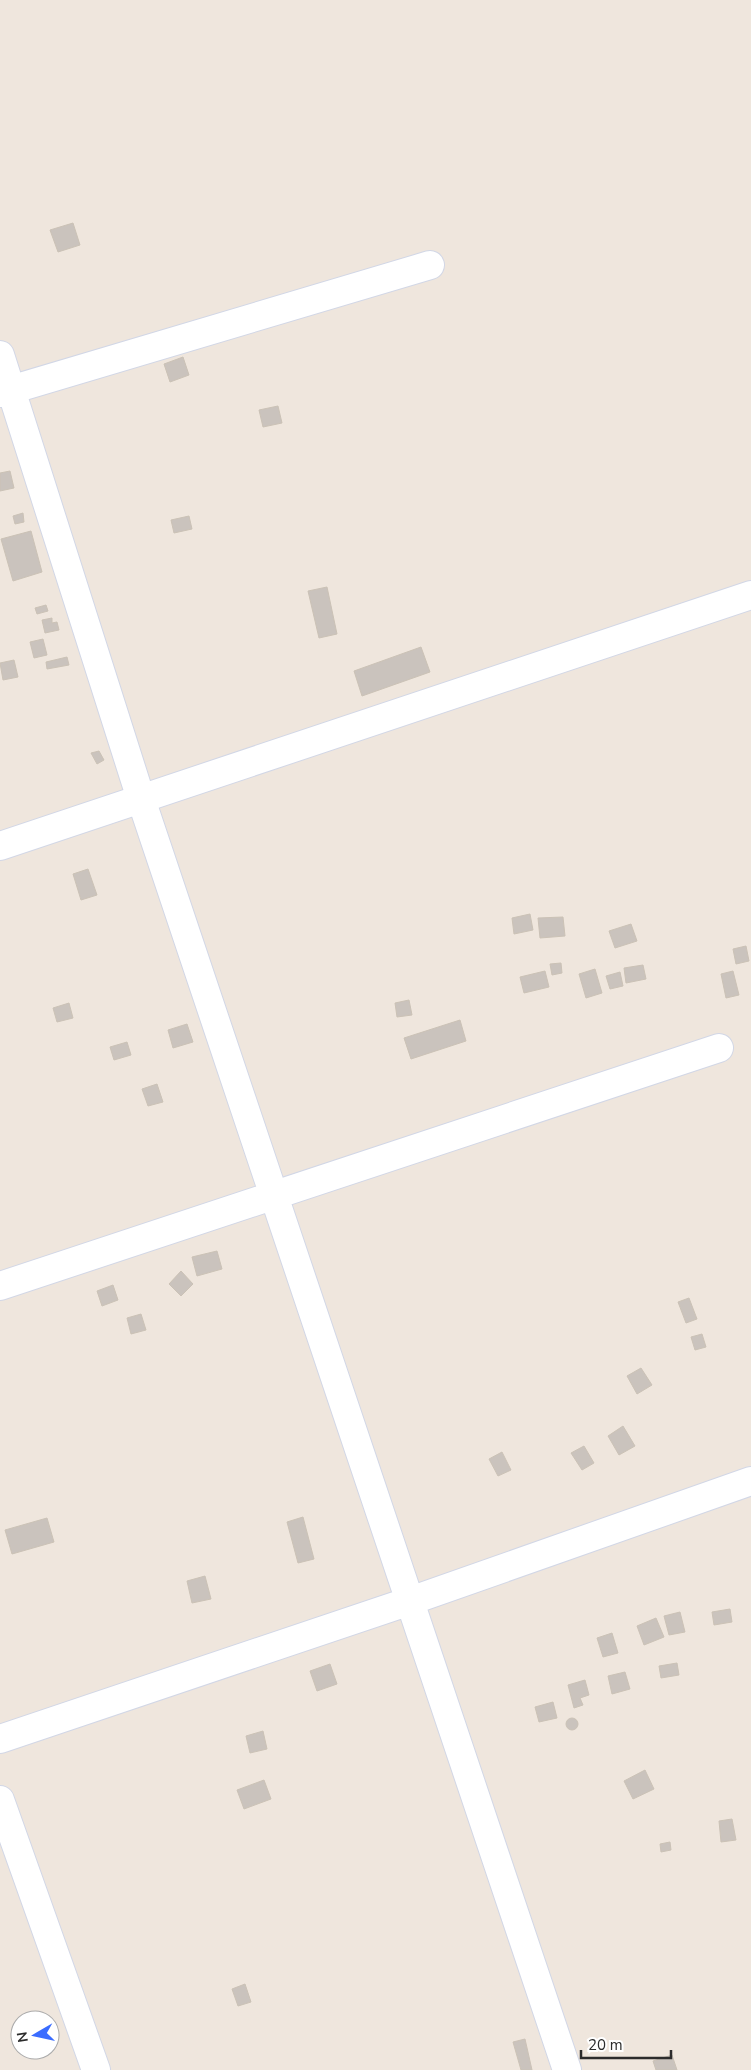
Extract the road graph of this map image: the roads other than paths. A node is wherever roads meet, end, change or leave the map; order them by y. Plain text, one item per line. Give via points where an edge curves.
1 (430, 265) dead end
2 (0, 355) edge
3 (6, 392) edge
4 (751, 595) edge
5 (141, 799) junction
6 (0, 846) edge
7 (719, 1048) dead end
8 (274, 1195) junction
9 (0, 1286) edge
10 (751, 1481) edge
11 (410, 1601) junction
12 (0, 1739) edge
13 (0, 1800) edge
14 (96, 2070) edge
15 (566, 2070) edge

1 - 3 street
2 - 3 street
3 - 5 street
4 - 5 street
5 - 6 street
5 - 8 street
7 - 8 street
8 - 9 street
8 - 11 street
10 - 11 street
11 - 12 street
11 - 15 street
13 - 14 street

